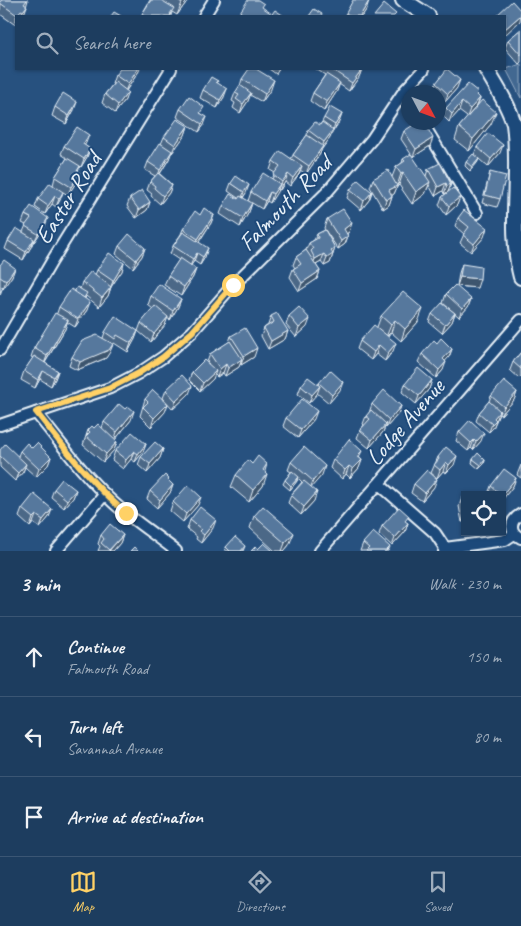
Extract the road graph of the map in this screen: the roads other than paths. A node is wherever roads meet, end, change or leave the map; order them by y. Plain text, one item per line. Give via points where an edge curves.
1 (214, 0) edge
2 (403, 0) edge
3 (205, 15) edge
4 (426, 15) edge
5 (170, 70) edge
6 (423, 70) edge
7 (487, 70) edge
8 (413, 85) edge
9 (401, 101) edge
10 (427, 130) edge
11 (477, 213) dead end
12 (521, 277) edge
13 (521, 320) edge
14 (0, 350) edge
15 (36, 412) junction
16 (0, 424) edge
17 (379, 484) junction
18 (105, 494) junction
19 (521, 514) edge
20 (518, 536) edge
21 (444, 549) edge
22 (56, 551) edge
23 (176, 551) edge
24 (320, 551) edge

1 - 3 street
2 - 4 main road
5 - 14 street, Easter Road
6 - 8 street, Falmouth Road
7 - 12 main road via 514,124 519,169 516,250
9 - 15 street, Falmouth Road via 327,192 233,285 192,332 163,357 110,388
10 - 11 street
13 - 17 street, Lodge Avenue
15 - 16 street, Falmouth Road
15 - 18 street
17 - 21 street via 435,533
17 - 24 street, Lodge Avenue
18 - 22 street
18 - 23 street
19 - 20 street via 512,523 512,529
20 - 21 street

